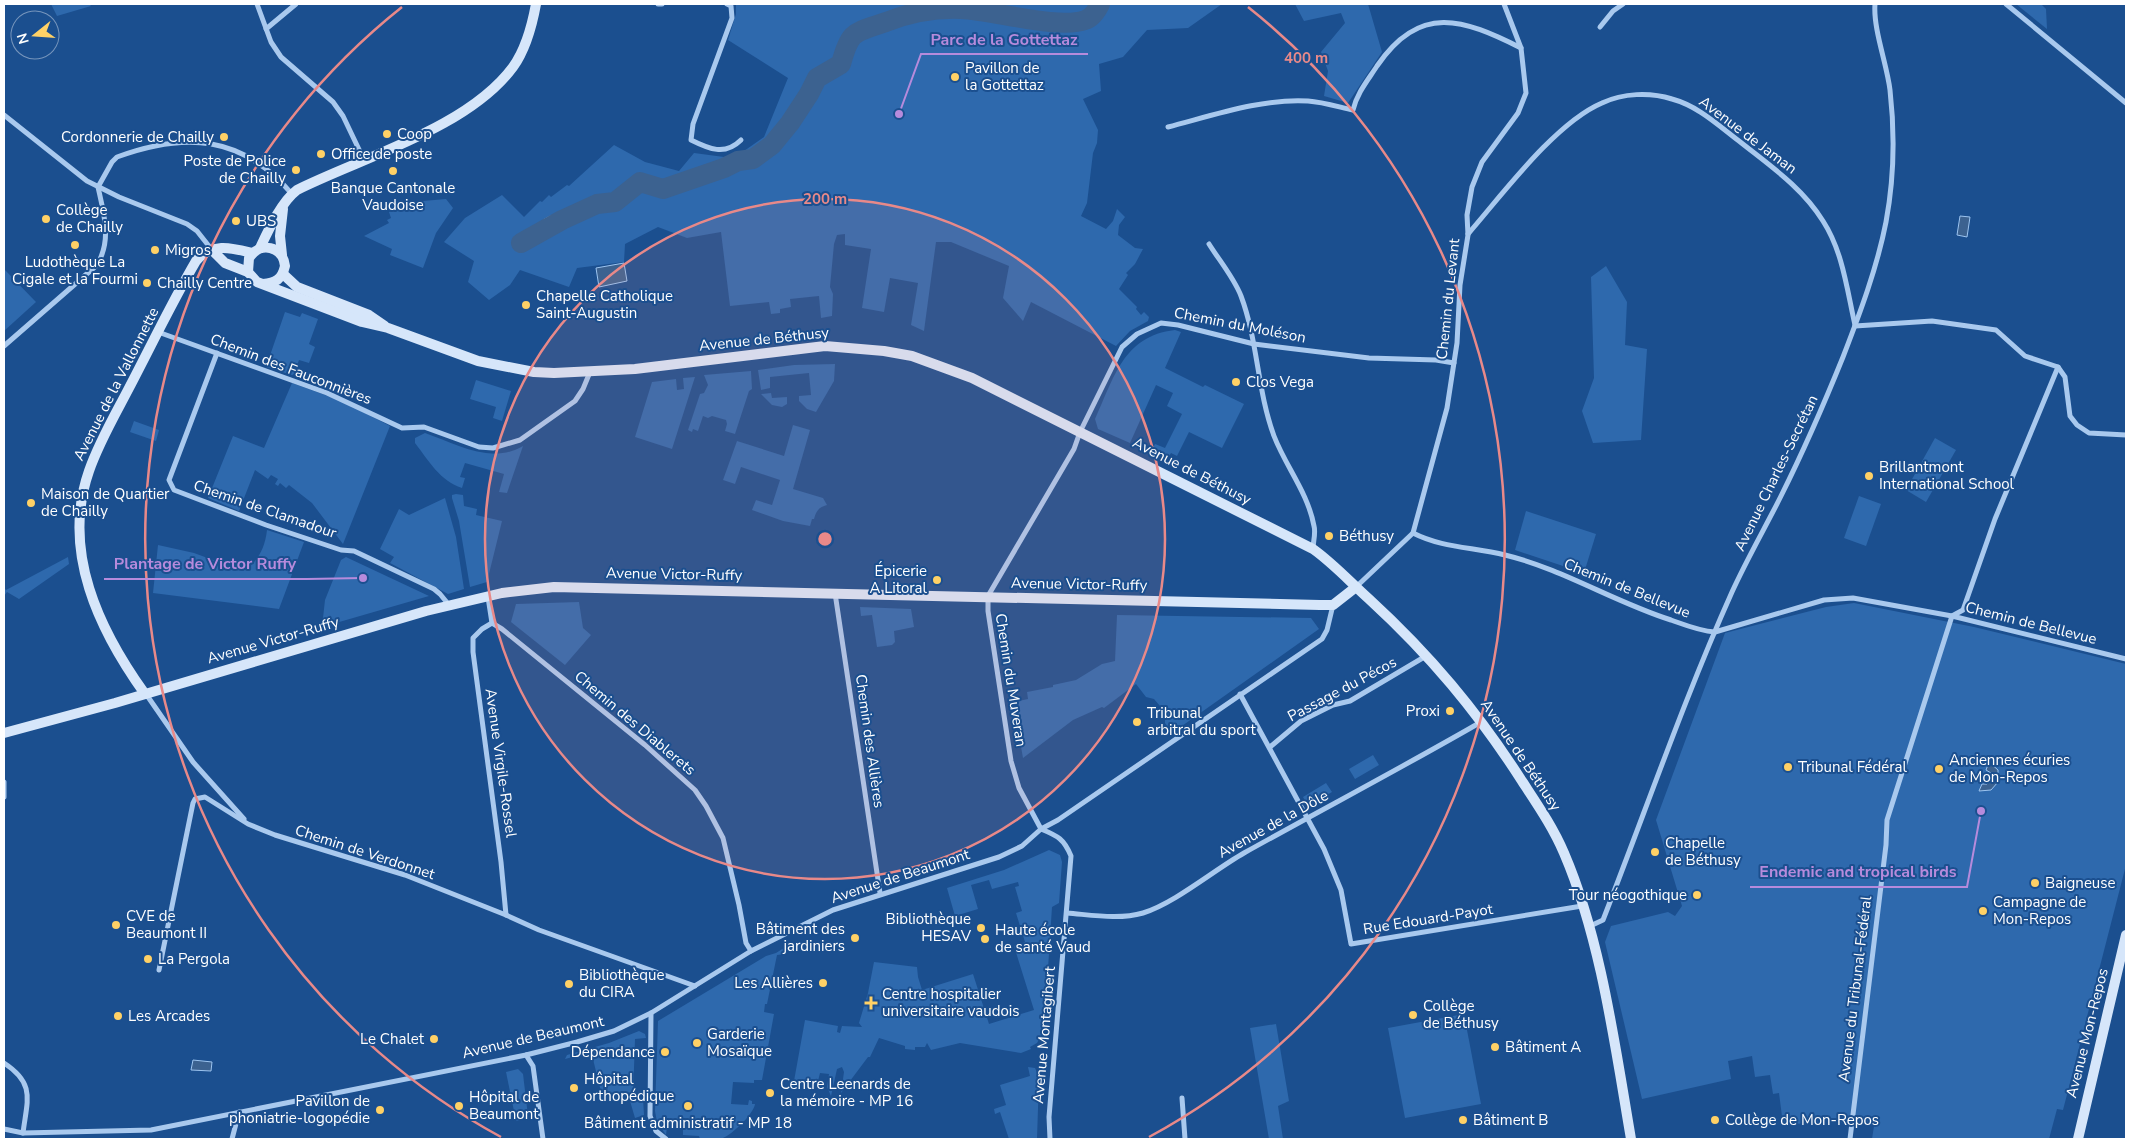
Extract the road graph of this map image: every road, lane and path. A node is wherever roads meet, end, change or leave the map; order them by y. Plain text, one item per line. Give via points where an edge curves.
1 (258, 4) edge
2 (296, 4) edge
3 (536, 4) edge
4 (727, 4) edge
5 (1504, 4) edge
6 (1623, 4) edge
7 (2006, 4) edge
8 (1874, 5) edge
9 (1600, 27) dead end
10 (266, 29) junction
11 (1521, 48) junction
12 (2126, 103) edge
13 (4, 115) edge
14 (1168, 127) dead end
15 (741, 140) dead end
16 (364, 160) junction
17 (98, 187) junction
18 (292, 194) junction
19 (283, 208) junction
20 (1468, 235) junction
21 (1209, 244) dead end
22 (212, 250) junction
23 (256, 251) junction
24 (282, 255) junction
25 (248, 272) junction
26 (283, 274) junction
27 (263, 284) junction
28 (1855, 326) junction
29 (388, 328) junction
30 (158, 332) junction
31 (1254, 344) junction
32 (4, 346) edge
33 (217, 353) junction
34 (1454, 363) junction
35 (2058, 368) junction
36 (590, 372) junction
37 (1080, 432) junction
38 (2126, 435) edge
39 (1412, 534) junction
40 (1313, 549) junction
41 (1356, 587) junction
42 (835, 592) junction
43 (488, 596) junction
44 (988, 596) junction
45 (449, 605) junction
46 (1333, 605) junction
47 (1952, 616) junction
48 (492, 623) junction
49 (1715, 632) junction
50 (1427, 656) junction
51 (2126, 659) edge
52 (145, 694) junction
53 (1240, 694) junction
54 (1482, 721) junction
55 (4, 733) edge
56 (1270, 747) junction
57 (4, 782) edge
58 (4, 797) edge
59 (1308, 818) junction
60 (248, 824) junction
61 (1041, 829) junction
62 (880, 894) junction
63 (1582, 906) junction
64 (1067, 913) junction
65 (506, 915) junction
66 (1588, 927) junction
67 (2126, 935) edge
68 (751, 950) junction
69 (159, 970) dead end
70 (695, 986) junction
71 (651, 1013) junction
72 (526, 1055) junction
73 (4, 1063) edge
74 (1182, 1098) dead end
75 (239, 1112) junction
76 (4, 1129) edge
77 (23, 1133) junction
78 (232, 1139) edge
79 (543, 1139) edge
80 (666, 1139) edge
81 (1050, 1139) edge
82 (1185, 1139) edge
83 (1631, 1139) edge
84 (1850, 1139) edge
85 (2078, 1139) edge

1 - 10 street
2 - 10 street
3 - 16 street via 528,38 513,67 493,88 454,118
4 - 15 street via 731,6 732,18 693,124 691,140 723,151 734,148
5 - 11 street, Chemin du Levant
6 - 9 street via 1613,10
7 - 12 street
8 - 28 street, Avenue Charles-Secrétan via 1890,90 1893,147 1885,224
10 - 16 street via 281,57 333,102 344,116
11 - 14 street via 1476,27 1453,22 1427,25 1402,37 1382,59 1356,98 1354,110 1308,101 1282,102
11 - 20 street, Chemin du Levant via 1526,93 1518,113 1475,176 1467,215
13 - 17 street
16 - 18 street
17 - 18 street via 117,157 162,144 199,142 212,143 259,164
17 - 22 street via 186,224 197,231
17 - 32 street via 106,229 106,244 100,260
18 - 19 street
19 - 23 street
19 - 24 street
20 - 28 street, Avenue de Jaman via 1531,162 1584,113 1601,103 1622,97 1642,94 1672,98 1714,122 1786,178 1805,197 1823,221 1841,261
20 - 34 street, Chemin du Levant via 1460,285
21 - 31 street via 1240,294
22 - 23 street via 228,247
22 - 25 street, Avenue de Béthusy via 224,263
22 - 30 street, Avenue de la Vallonnette via 196,261
23 - 24 street via 270,247
23 - 25 street via 249,258
24 - 26 street
25 - 27 street, Avenue de Béthusy
26 - 27 street via 272,284
26 - 29 street, Avenue de Béthusy via 296,287 369,315
27 - 29 street, Avenue de Béthusy via 362,322
28 - 35 street via 1932,321 1996,330 2025,356
28 - 49 street, Avenue Charles-Secrétan via 1822,411
29 - 36 street, Avenue de Béthusy via 481,362 534,372
30 - 33 street, Chemin des Fauconnières
30 - 52 street, Avenue de la Vallonnette via 94,457 85,485 80,526 84,571 98,616
31 - 34 street, Chemin du Moléson via 1369,358
31 - 37 street, Chemin du Moléson via 1168,324 1160,323 1144,330 1131,338 1116,357
31 - 40 street via 1260,388 1275,438 1298,480 1315,528
33 - 36 street, Chemin des Fauconnières via 327,392 402,428 424,428 493,448 520,440 568,407 583,389
33 - 45 street, Chemin de Clamadour via 169,480 174,490 266,525 341,550 354,550 434,589
34 - 39 street, Chemin du Levant via 1447,408
35 - 38 street via 2065,376 2070,416 2077,425 2089,433
35 - 47 street, Avenue du Tribunal-Fédéral via 1995,519 1963,610
36 - 37 street, Avenue de Béthusy via 825,346 884,351 926,360 972,378
37 - 40 street, Avenue de Béthusy
37 - 44 street, Chemin du Muveran via 1074,449
39 - 41 street, Chemin du Levant
39 - 49 street, Chemin de Bellevue via 1437,543 1505,555 1569,576 1652,614
40 - 41 street, Avenue de Béthusy via 1334,564
41 - 46 street
41 - 50 street, Avenue de Béthusy
42 - 43 street, Avenue Victor-Ruffy via 554,587
42 - 44 street, Avenue Victor-Ruffy
42 - 62 street, Chemin des Allières
43 - 45 street, Avenue Victor-Ruffy
43 - 48 street
44 - 46 street, Avenue Victor-Ruffy
44 - 61 street, Chemin du Muveran via 1011,761 1019,788
45 - 52 street, Avenue Victor-Ruffy
46 - 53 street, Avenue de Beaumont via 1322,639
47 - 49 street, Chemin de Bellevue via 1853,598 1824,600
47 - 51 street, Chemin de Bellevue
47 - 84 street, Avenue du Tribunal-Fédéral via 1887,820
48 - 65 street, Avenue Virgile-Rossel via 473,638 473,652
48 - 68 street, Chemin des Diablerets via 645,745 694,790 723,838 746,943
49 - 66 street, Avenue Charles-Secrétan via 1603,920
50 - 54 street, Avenue de Béthusy
50 - 56 street, Passage du Pécos via 1350,701 1333,705 1301,721
52 - 55 street, Avenue Victor-Ruffy
52 - 60 street, Avenue de la Vallonnette via 193,762
53 - 56 street
53 - 61 street, Avenue de Beaumont
54 - 59 street, Avenue de la Dôle
54 - 63 street, Avenue de Béthusy via 1548,822 1564,853
56 - 59 street
57 - 58 street
59 - 63 street, Rue Edouard-Payot via 1341,890 1351,944
59 - 64 street, Avenue de la Dôle via 1145,912 1114,916
60 - 65 street, Chemin de Verdonnet via 405,875
60 - 69 street, Chemin de Verdonnet via 205,797 195,799
61 - 62 street, Avenue de Beaumont via 1022,846 999,857
61 - 64 street, Avenue Montagibert via 1065,842 1071,856
62 - 68 street, Avenue de Beaumont via 833,910
63 - 66 street, Avenue de Béthusy
64 - 81 street, Avenue Montagibert via 1049,1117
65 - 70 street, Chemin de Verdonnet
66 - 83 street, Avenue de Béthusy via 1606,994
67 - 85 street, Avenue Mon-Repos
68 - 70 street, Avenue de Beaumont
70 - 71 street, Avenue de Beaumont
71 - 72 street, Avenue de Beaumont via 614,1031
71 - 80 street via 650,1116 656,1131
72 - 75 street, Avenue de Beaumont
72 - 79 street via 533,1066
73 - 77 street via 18,1072 26,1085 28,1096
74 - 82 street
75 - 77 street, Avenue de Beaumont via 151,1130
75 - 78 street
76 - 77 street, Avenue de Beaumont

